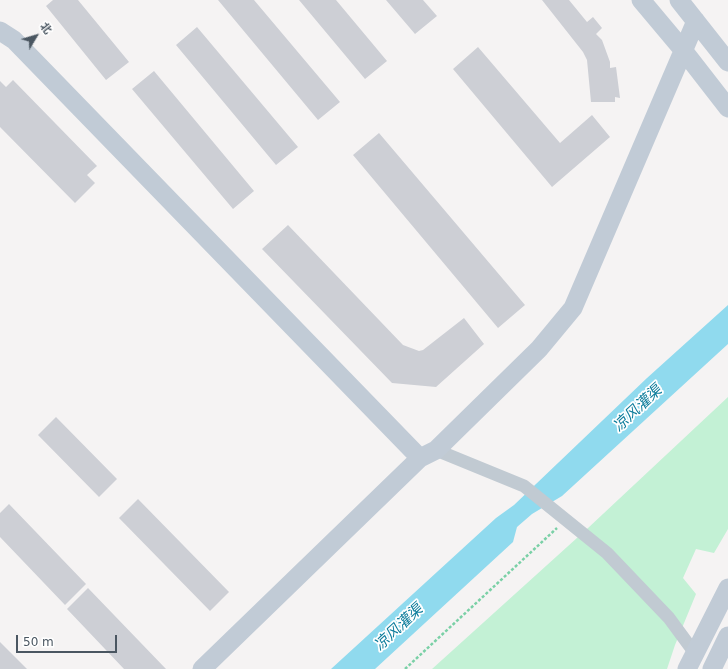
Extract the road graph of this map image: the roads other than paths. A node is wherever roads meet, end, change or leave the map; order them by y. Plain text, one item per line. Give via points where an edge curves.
1 (641, 0) edge
2 (679, 0) edge
3 (696, 21) junction
4 (0, 31) edge
5 (684, 50) junction
6 (728, 62) edge
7 (728, 108) edge
8 (428, 454) junction
9 (728, 588) edge
10 (728, 636) edge
11 (690, 660) edge
12 (202, 669) edge
13 (712, 669) edge

1 - 5 street
2 - 3 street
3 - 5 street
3 - 6 street
4 - 8 street via 14,40
5 - 7 street
5 - 8 street via 573,308 539,349
8 - 11 street via 524,486 607,553 669,618
8 - 12 street
9 - 11 street
10 - 13 street

